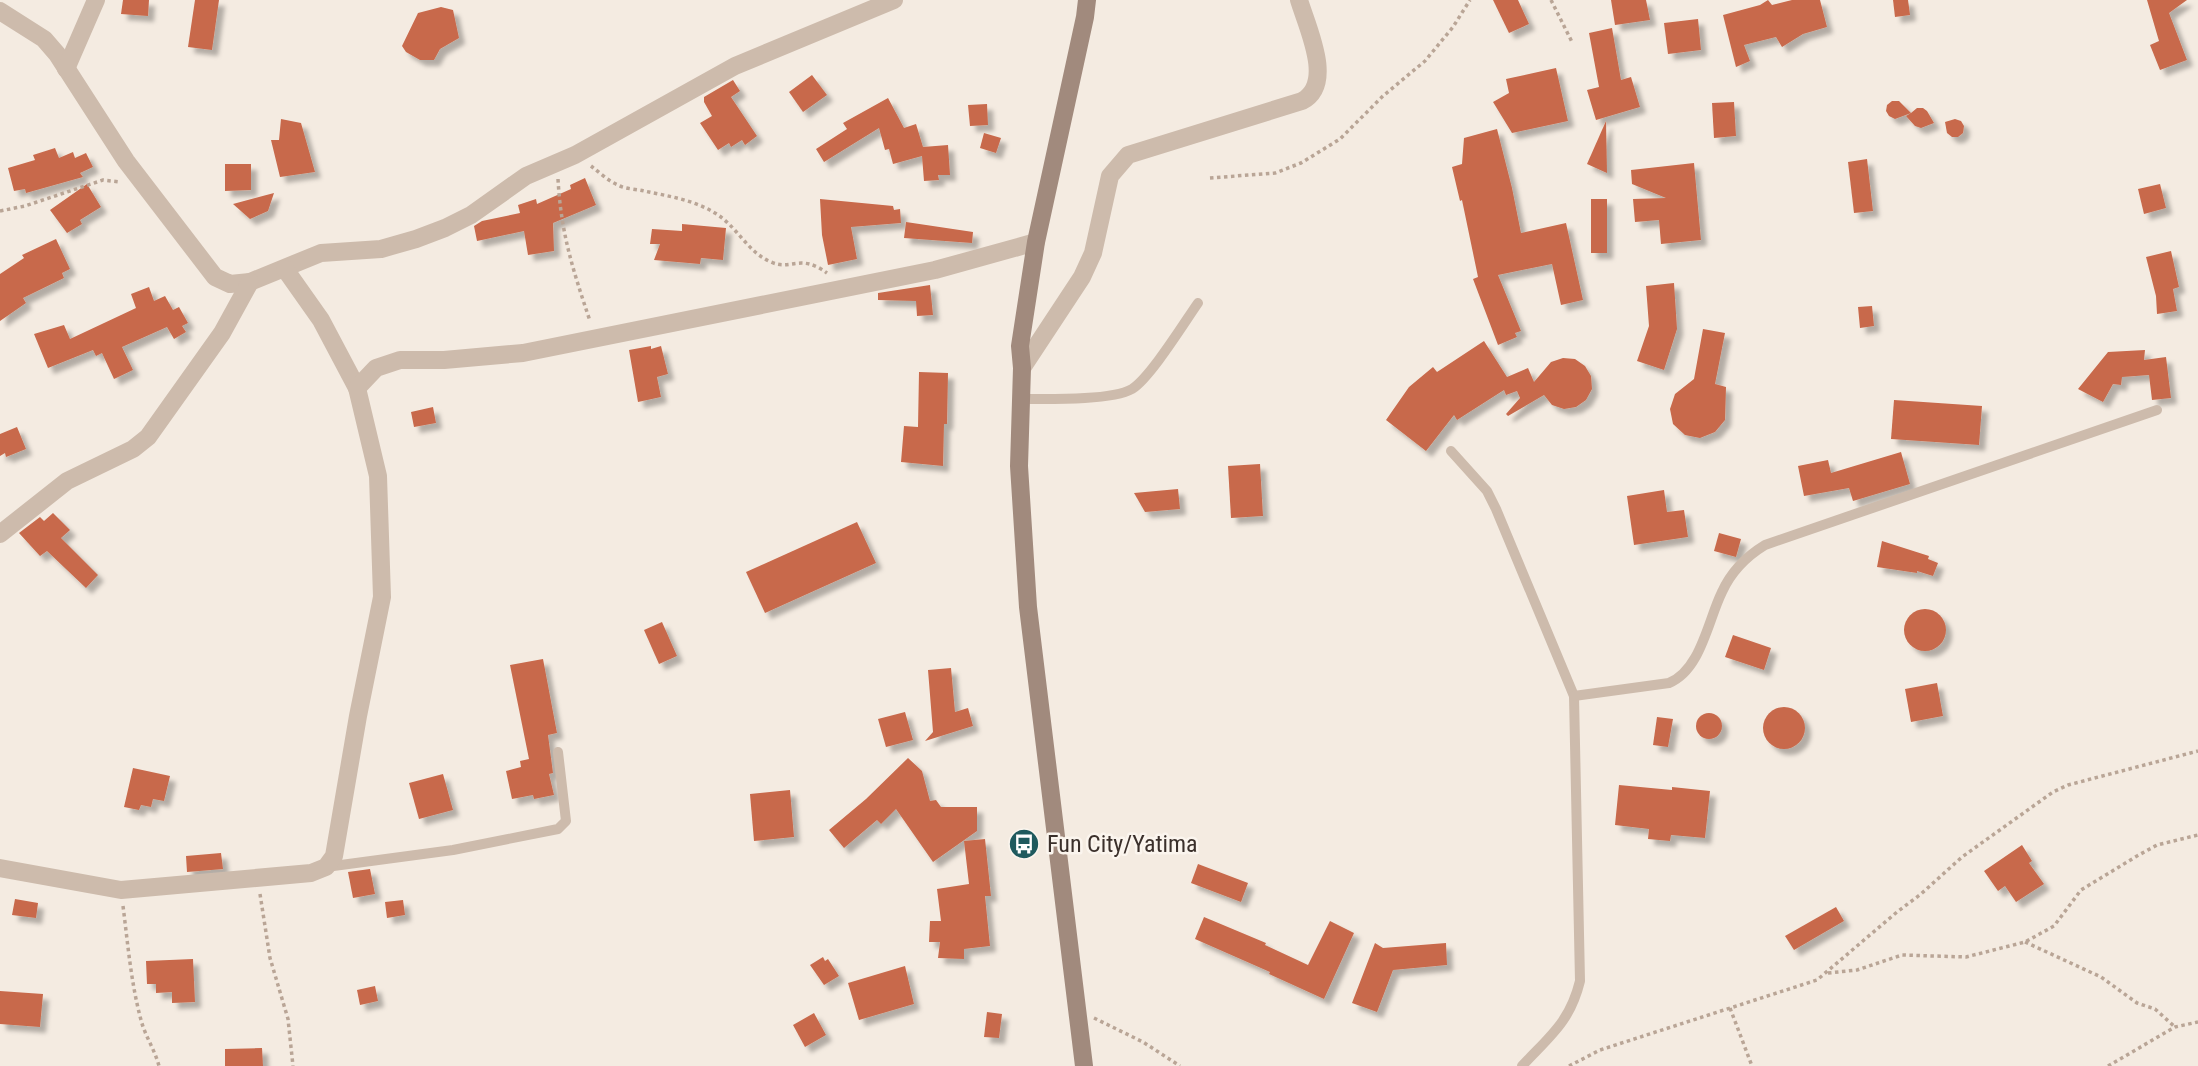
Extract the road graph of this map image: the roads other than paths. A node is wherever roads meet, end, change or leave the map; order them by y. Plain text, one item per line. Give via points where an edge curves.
1 (96, 0) edge
2 (894, 0) edge
3 (1087, 0) edge
4 (1299, 0) edge
5 (0, 11) edge
6 (66, 69) junction
7 (1036, 242) junction
8 (285, 268) junction
9 (250, 282) junction
10 (1198, 303) dead end
11 (1022, 368) junction
12 (357, 388) junction
13 (1019, 399) junction
14 (2157, 410) dead end
15 (1451, 451) dead end
16 (0, 534) edge
17 (1574, 696) junction
18 (558, 752) dead end
19 (326, 867) junction
20 (0, 868) edge
21 (1084, 1066) edge
22 (1522, 1066) edge

1 - 6 street
2 - 8 street via 735,66 575,155 526,177 445,228 381,248 321,253
3 - 7 main road
4 - 11 street via 1316,54 1319,76 1313,93 1302,102 1128,155 1120,162 1110,176 1093,253 1082,277
5 - 6 street via 44,39
6 - 9 street via 143,184 215,277 230,284
7 - 11 main road via 1020,346
7 - 12 street via 935,270 523,353 400,360 376,368
8 - 9 street
8 - 12 street via 321,320
9 - 16 street via 222,333 148,437 67,481
10 - 13 lane via 1131,389 1084,399
11 - 13 main road
12 - 19 street via 378,476 382,597 334,856
13 - 21 main road via 1028,607
14 - 17 lane via 1765,545 1752,552 1723,590 1702,645 1679,679
15 - 17 lane via 1487,491
17 - 22 lane via 1580,981 1564,1022
18 - 19 lane via 566,821 558,829 453,850
19 - 20 street via 311,873 121,890

